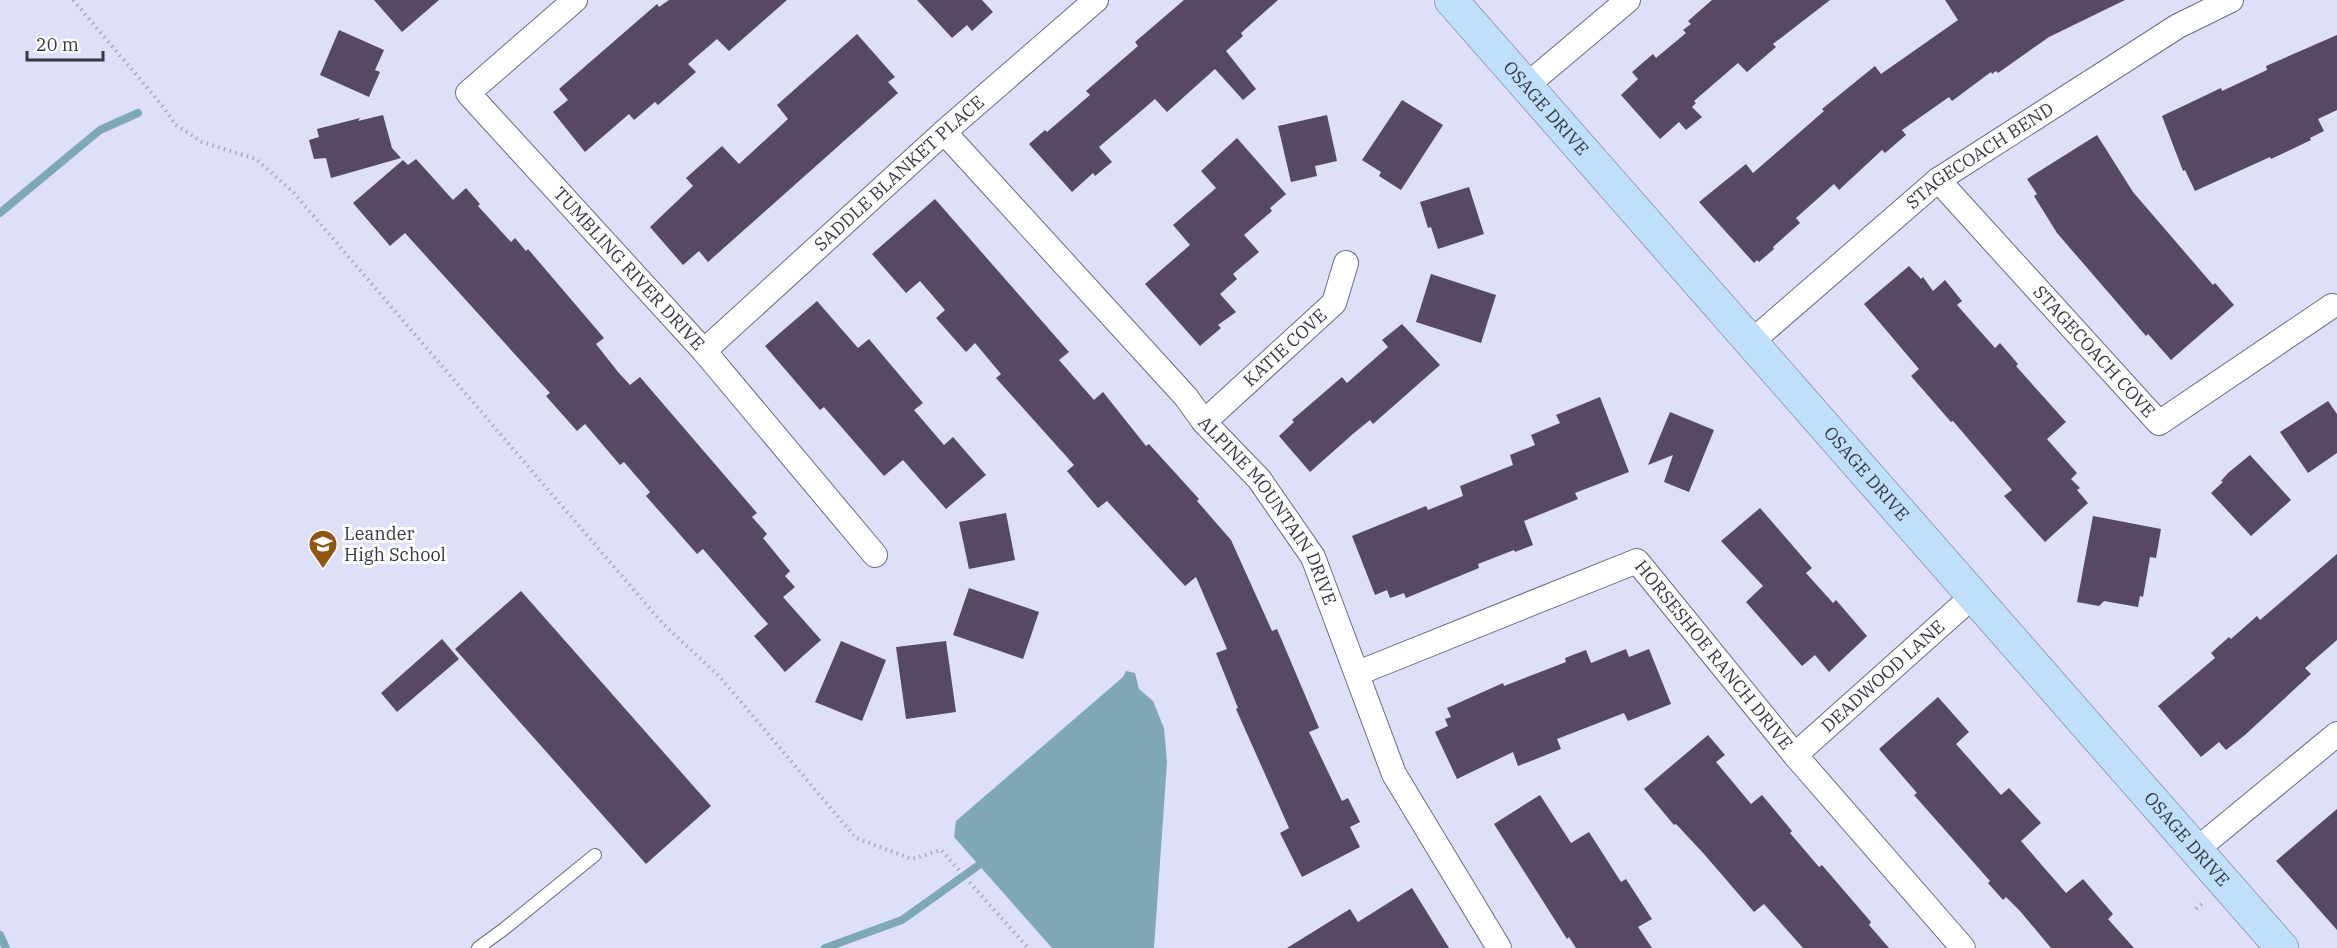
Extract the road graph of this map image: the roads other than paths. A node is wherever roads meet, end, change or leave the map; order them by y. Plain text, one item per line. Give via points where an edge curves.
1 (575, 0) edge
2 (1096, 0) edge
3 (1451, 0) edge
4 (1628, 0) edge
5 (2231, 0) edge
6 (1526, 86) junction
7 (944, 132) junction
8 (1938, 180) junction
9 (1346, 263) dead end
10 (2332, 306) dead end
11 (1750, 343) junction
12 (704, 351) junction
13 (1204, 422) junction
14 (875, 555) dead end
15 (1973, 596) junction
16 (1358, 673) junction
17 (2337, 734) edge
18 (1795, 755) junction
19 (2196, 850) junction
20 (595, 855) dead end
21 (478, 948) edge
22 (1499, 948) edge
23 (1963, 948) edge
24 (2282, 948) edge

1 - 12 street, TUMBLING RIVER DRIVE via 468,93
2 - 7 street, SADDLE BLANKET PLACE
3 - 6 street, OSAGE DRIVE
4 - 6 street
5 - 8 street, STAGECOACH BEND via 2178,26
6 - 11 street, OSAGE DRIVE
7 - 12 street, SADDLE BLANKET PLACE
7 - 13 street, ALPINE MOUNTAIN DRIVE via 1186,396
8 - 10 street, STAGECOACH COVE via 2159,423
8 - 11 street, STAGECOACH BEND
9 - 13 street, KATIE COVE via 1334,303
11 - 15 street, OSAGE DRIVE
12 - 14 street, TUMBLING RIVER DRIVE
13 - 16 street, ALPINE MOUNTAIN DRIVE via 1259,479 1313,557
15 - 18 street, DEADWOOD LANE
15 - 19 street, OSAGE DRIVE
16 - 18 street, HORSESHOE RANCH DRIVE via 1637,561
16 - 22 street, ALPINE MOUNTAIN DRIVE via 1394,774
17 - 19 street
18 - 23 street, HORSESHOE RANCH DRIVE
19 - 24 street, OSAGE DRIVE
20 - 21 lane

